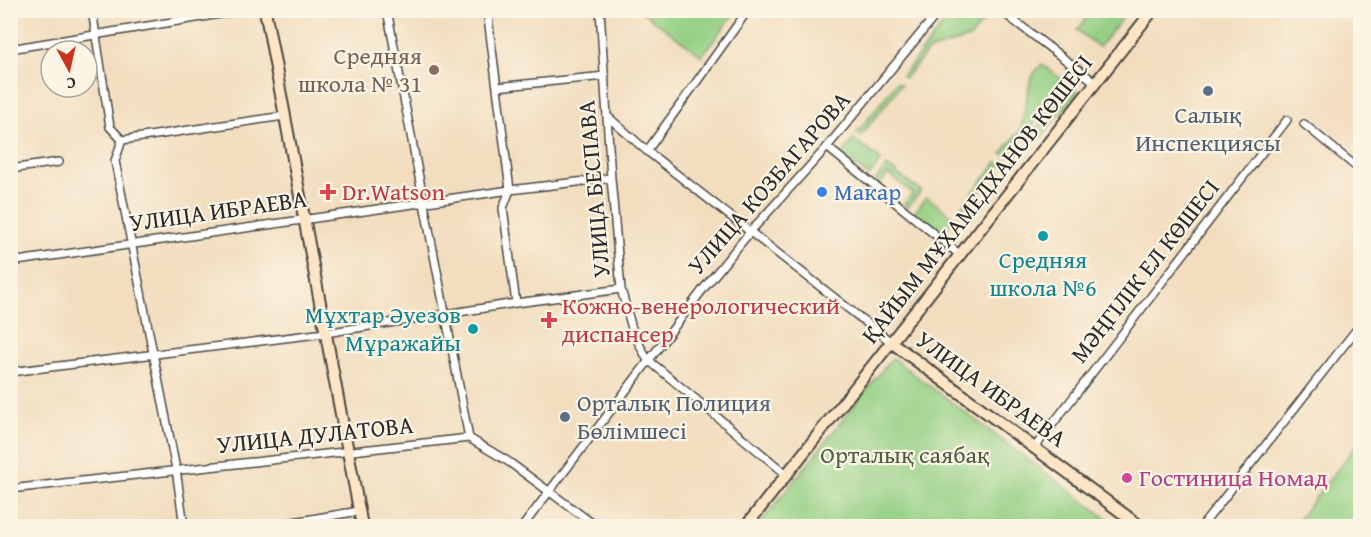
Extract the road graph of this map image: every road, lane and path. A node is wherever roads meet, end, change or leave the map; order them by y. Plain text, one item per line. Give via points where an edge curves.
1 (92, 10) edge
2 (244, 10) edge
3 (265, 10) edge
4 (387, 10) edge
5 (487, 10) edge
6 (600, 10) edge
7 (748, 10) edge
8 (940, 10) edge
9 (1000, 10) edge
10 (1153, 10) edge
11 (96, 35) junction
12 (10, 49) edge
13 (605, 76) junction
14 (1096, 83) junction
15 (496, 87) junction
16 (284, 116) junction
17 (607, 116) junction
18 (1287, 120) dead end
19 (1304, 124) dead end
20 (122, 140) junction
21 (828, 147) junction
22 (647, 151) junction
23 (59, 162) dead end
24 (10, 169) edge
25 (1360, 170) edge
26 (610, 178) junction
27 (510, 190) junction
28 (424, 203) junction
29 (303, 221) junction
30 (750, 232) junction
31 (130, 243) junction
32 (960, 255) junction
33 (10, 262) edge
34 (621, 289) junction
35 (516, 303) junction
36 (445, 314) junction
37 (1360, 326) edge
38 (325, 333) junction
39 (891, 342) junction
40 (153, 354) junction
41 (647, 359) junction
42 (10, 372) edge
43 (469, 438) junction
44 (1035, 447) junction
45 (348, 452) junction
46 (176, 469) junction
47 (786, 474) junction
48 (10, 489) edge
49 (549, 490) junction
50 (359, 511) junction
51 (184, 526) edge
52 (270, 526) edge
53 (363, 526) edge
54 (523, 526) edge
55 (597, 526) edge
56 (746, 526) edge
57 (1140, 526) edge
58 (1202, 526) edge

1 - 11 street
2 - 11 street
3 - 16 street
4 - 28 street
5 - 15 street
6 - 13 street, УЛИЦА БЕСПАВА
7 - 22 street
8 - 21 street, УЛИЦА КОЗБАГАРОВА
9 - 14 street
10 - 14 street, ҚАЙЫМ МҰХАМЕДХАНОВ КӨШЕСІ
11 - 12 street
11 - 20 street via 110,127
13 - 15 street
13 - 17 street, УЛИЦА БЕСПАВА
14 - 32 street, ҚАЙЫМ МҰХАМЕДХАНОВ КӨШЕСІ
15 - 27 street
16 - 20 street
16 - 29 street
17 - 22 street, УЛИЦА ИБРАЕВА
17 - 26 street, УЛИЦА БЕСПАВА
18 - 44 street, МӘҢГІЛІК ЕЛ КӨШЕСІ
19 - 25 street
20 - 31 street via 115,161
21 - 30 street, УЛИЦА КОЗБАГАРОВА
21 - 32 street
22 - 30 street, УЛИЦА ИБРАЕВА
23 - 24 street
26 - 27 street, УЛИЦА ИБРАЕВА
26 - 34 street, УЛИЦА БЕСПАВА
27 - 28 street, УЛИЦА ИБРАЕВА
27 - 35 street via 504,207
28 - 29 street, УЛИЦА ИБРАЕВА
28 - 36 street
29 - 31 street, УЛИЦА ИБРАЕВА
29 - 38 street
30 - 39 street, УЛИЦА ИБРАЕВА
30 - 41 street, УЛИЦА КОЗБАГАРОВА
31 - 33 street, УЛИЦА ИБРАЕВА
31 - 40 street
32 - 39 street, ҚАЙЫМ МҰХАМЕДХАНОВ КӨШЕСІ
34 - 35 street
34 - 41 street, УЛИЦА БЕСПАВА via 633,332
35 - 36 street
36 - 38 street
36 - 43 street
37 - 58 street
38 - 40 street
38 - 45 street
39 - 44 street, УЛИЦА ИБРАЕВА
39 - 47 street, ҚАЙЫМ МҰХАМЕДХАНОВ КӨШЕСІ
40 - 42 street
40 - 46 street
41 - 47 street, УЛИЦА БЕСПАВА
41 - 49 street, УЛИЦА КОЗБАГАРОВА
43 - 45 street, УЛИЦА ДУЛАТОВА
43 - 49 street
44 - 57 street, УЛИЦА ИБРАЕВА
45 - 46 street, УЛИЦА ДУЛАТОВА
45 - 50 street
46 - 48 street, УЛИЦА ДУЛАТОВА
46 - 51 street
47 - 56 street, ҚАЙЫМ МҰХАМЕДХАНОВ КӨШЕСІ
49 - 54 street, УЛИЦА КОЗБАГАРОВА
49 - 55 street
50 - 52 street
50 - 53 street

